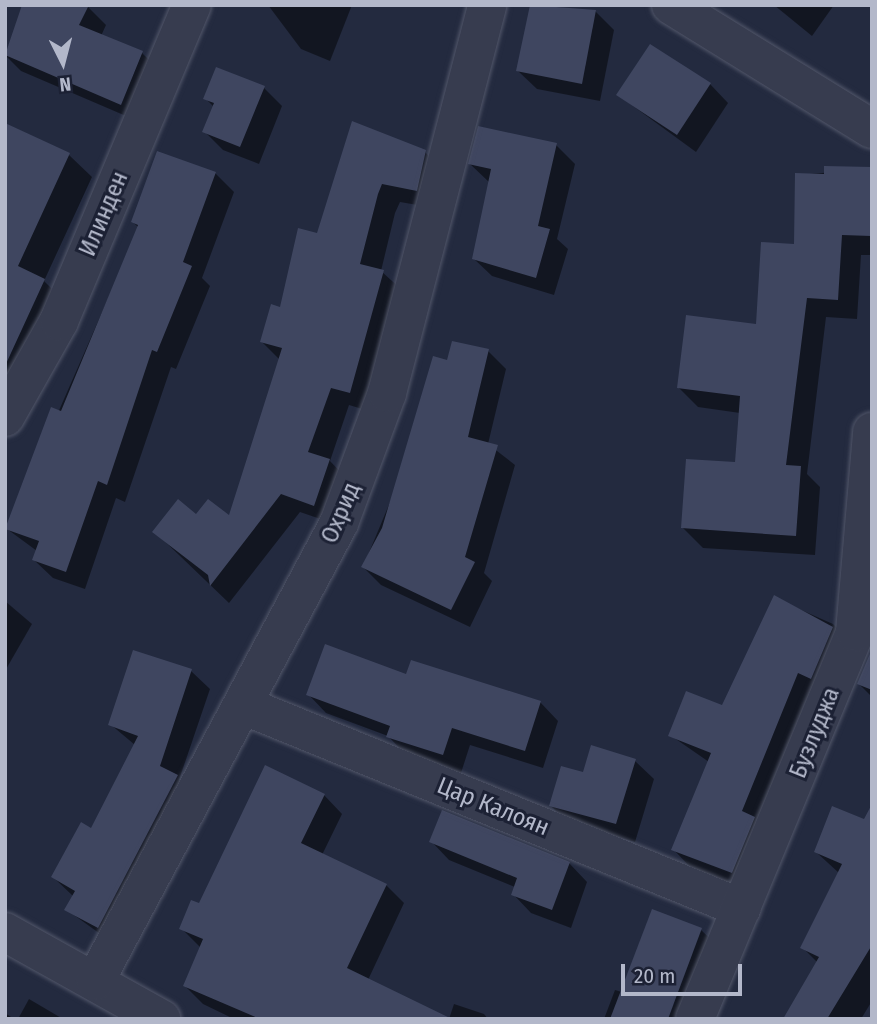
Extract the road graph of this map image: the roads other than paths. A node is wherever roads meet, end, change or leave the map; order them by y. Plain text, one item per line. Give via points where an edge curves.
1 (192, 5) edge
2 (487, 5) edge
3 (671, 5) edge
4 (872, 129) edge
5 (5, 417) edge
6 (872, 432) edge
7 (245, 706) junction
8 (741, 908) junction
9 (5, 932) edge
10 (95, 981) junction
11 (161, 1019) edge
12 (695, 1019) edge

1 - 5 street, Илинден via 59,321
2 - 7 street, Охрид via 387,393 340,523
3 - 4 street
6 - 8 street, Бузлуджа via 855,632
7 - 8 street, Цар Калоян
7 - 10 street, Охрид
8 - 12 street, Бузлуджа
9 - 10 street
10 - 11 street

